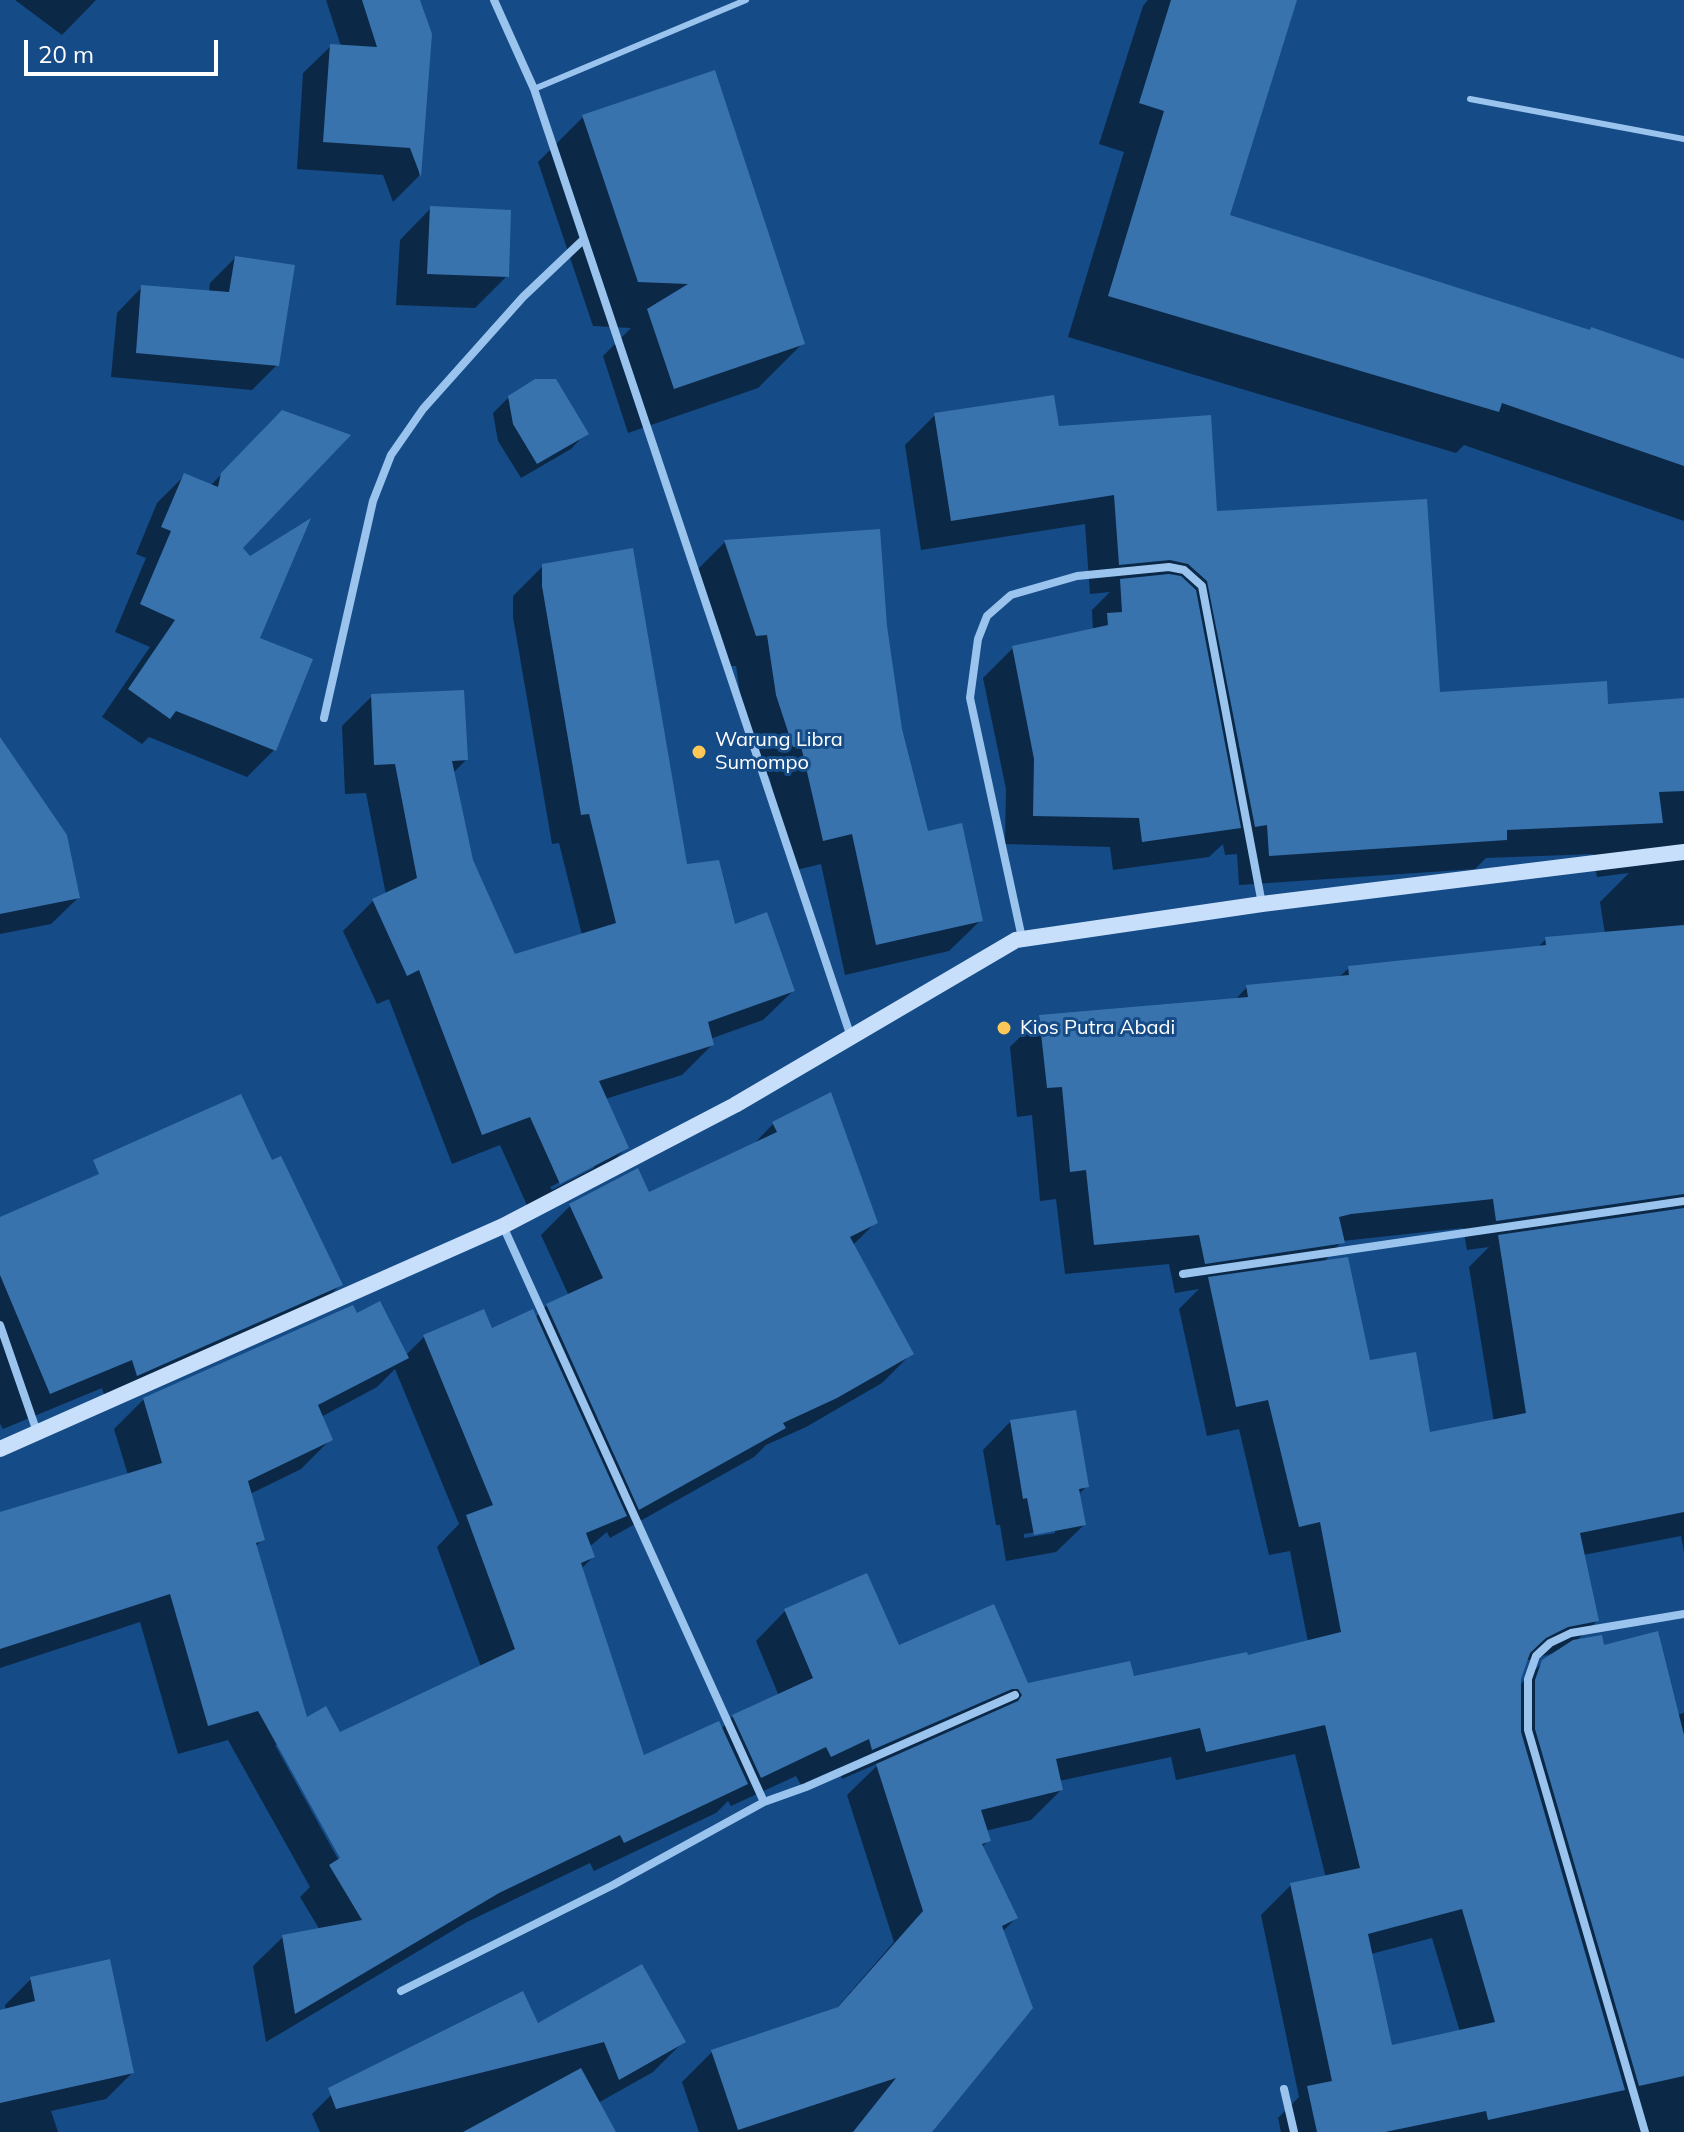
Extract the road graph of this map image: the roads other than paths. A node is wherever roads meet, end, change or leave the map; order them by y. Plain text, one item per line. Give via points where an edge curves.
1 (494, 0) edge
2 (746, 0) edge
3 (534, 89) junction
4 (1470, 99) dead end
5 (1684, 139) edge
6 (584, 239) junction
7 (324, 718) dead end
8 (1684, 852) edge
9 (1262, 904) junction
10 (1022, 938) junction
11 (851, 1038) junction
12 (1684, 1201) edge
13 (503, 1226) junction
14 (1183, 1274) dead end
15 (0, 1325) edge
16 (37, 1433) junction
17 (0, 1449) edge
18 (1684, 1614) edge
19 (1015, 1695) dead end
20 (764, 1802) junction
21 (401, 1991) dead end
22 (1284, 2089) dead end
23 (1294, 2132) edge
24 (1645, 2132) edge

1 - 3 street
2 - 3 lane
3 - 6 street
4 - 5 lane
6 - 7 street via 523,297 423,409 391,455 373,501
6 - 11 street
8 - 9 street
9 - 10 street
9 - 10 street via 1202,586 1184,570 1169,567 1077,576 1011,595 987,616 978,639 970,698
10 - 11 street
11 - 13 street
12 - 14 street
13 - 16 street
13 - 20 street
15 - 16 street
16 - 17 street
18 - 24 street via 1571,1633 1536,1656 1528,1679 1528,1730
19 - 20 street
20 - 21 street
22 - 23 street

